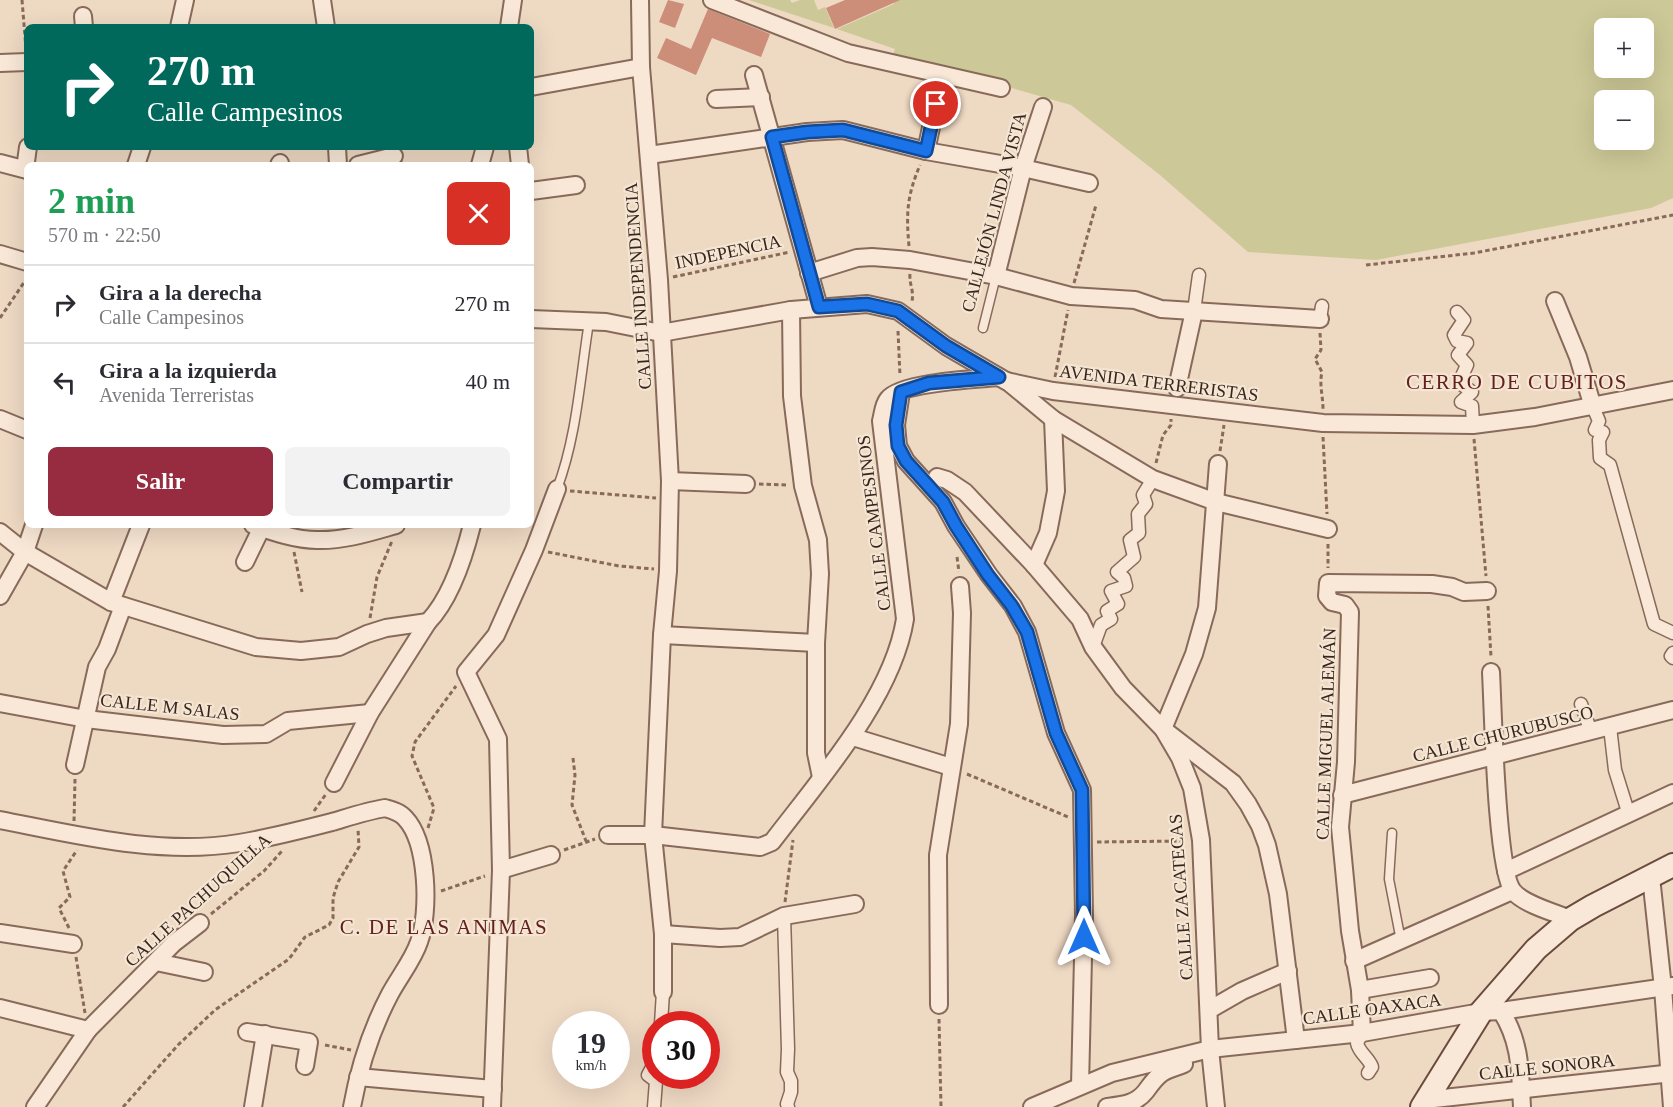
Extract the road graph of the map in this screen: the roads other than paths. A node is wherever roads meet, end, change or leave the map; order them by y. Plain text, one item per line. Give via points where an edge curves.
1 (185, 0) edge
2 (322, 0) edge
3 (513, 0) edge
4 (640, 0) edge
5 (712, 0) edge
6 (180, 24) edge
7 (326, 24) edge
8 (509, 24) edge
9 (24, 62) edge
10 (0, 63) edge
11 (641, 67) junction
12 (754, 75) dead end
13 (534, 86) edge
14 (1002, 88) dead end
15 (761, 97) junction
16 (716, 99) dead end
17 (936, 104) dead end
18 (1043, 106) dead end
19 (772, 137) junction
20 (926, 151) junction
21 (649, 155) junction
22 (394, 156) dead end
23 (370, 162) edge
24 (0, 163) edge
25 (1023, 168) junction
26 (24, 169) edge
27 (1089, 183) dead end
28 (576, 185) dead end
29 (534, 191) edge
30 (0, 255) edge
31 (24, 261) edge
32 (809, 273) junction
33 (1199, 275) dead end
34 (996, 276) junction
35 (1555, 301) dead end
36 (819, 307) junction
37 (791, 310) junction
38 (1194, 311) junction
39 (1321, 312) road end
40 (1457, 312) dead end
41 (534, 319) edge
42 (589, 321) junction
43 (982, 328) dead end
44 (661, 333) junction
45 (1003, 379) junction
46 (1177, 388) dead end
47 (1673, 390) edge
48 (901, 392) junction
49 (1593, 407) junction
50 (0, 419) edge
51 (1053, 419) junction
52 (1473, 425) junction
53 (24, 429) edge
54 (1218, 464) road end
55 (937, 477) dead end
56 (1152, 479) junction
57 (670, 481) junction
58 (746, 484) road end
59 (557, 489) joint
60 (1216, 502) junction
61 (33, 528) edge
62 (140, 528) edge
63 (258, 528) edge
64 (265, 528) edge
65 (471, 528) edge
66 (1328, 529) dead end
67 (395, 530) edge
68 (0, 532) edge
69 (25, 552) junction
70 (245, 562) dead end
71 (1034, 565) junction
72 (960, 586) dead end
73 (1487, 591) dead end
74 (0, 596) edge
75 (117, 604) junction
76 (428, 621) junction
77 (1673, 633) edge
78 (662, 635) junction
79 (816, 643) junction
80 (1093, 647) junction
81 (1673, 653) edge
82 (1673, 658) edge
83 (1491, 672) dead end
84 (0, 703) edge
85 (1581, 704) dead end
86 (1673, 710) edge
87 (370, 713) junction
88 (86, 719) junction
89 (1610, 727) junction
90 (1163, 729) junction
91 (1591, 732) junction
92 (853, 737) junction
93 (1495, 757) junction
94 (75, 765) road end
95 (951, 767) junction
96 (821, 777) junction
97 (334, 783) road end
98 (1673, 793) edge
99 (1342, 795) junction
100 (1629, 815) junction
101 (0, 820) edge
102 (1392, 833) dead end
103 (653, 835) junction
104 (608, 836) road end
105 (551, 855) road end
106 (1673, 865) edge
107 (501, 870) junction
108 (1506, 870) junction
109 (1651, 877) junction
110 (1512, 891) junction
111 (855, 904) dead end
112 (784, 916) junction
113 (1570, 919) junction
114 (200, 923) road end
115 (0, 933) edge
116 (663, 934) junction
117 (72, 939) road end
118 (1401, 942) junction
119 (156, 962) junction
120 (1354, 962) junction
121 (1288, 971) junction
122 (204, 972) dead end
123 (1430, 978) dead end
124 (1668, 987) edge
125 (1360, 990) junction
126 (663, 992) joint
127 (939, 1005) road end
128 (0, 1008) edge
129 (1209, 1010) junction
130 (662, 1011) edge
131 (1491, 1012) junction
132 (88, 1030) junction
133 (247, 1032) dead end
134 (1362, 1033) junction
135 (265, 1034) junction
136 (1296, 1040) junction
137 (1211, 1053) junction
138 (305, 1066) dead end
139 (1368, 1073) dead end
140 (1671, 1073) edge
141 (358, 1077) junction
142 (1080, 1086) junction
143 (493, 1089) junction
144 (655, 1089) edge
145 (1521, 1089) junction
146 (1423, 1103) edge
147 (35, 1107) edge
148 (253, 1107) edge
149 (352, 1107) edge
150 (492, 1107) edge
151 (654, 1107) edge
152 (788, 1107) edge
153 (1032, 1107) edge
154 (1107, 1107) edge
155 (1216, 1107) edge
156 (1522, 1107) edge
157 (1672, 1107) edge

1 - 6 street
2 - 7 street
3 - 8 street
4 - 11 street, CALLE INDEPENDENCIA
5 - 14 street via 848,53
9 - 10 street
11 - 13 street
11 - 21 street, CALLE INDEPENDENCIA
12 - 15 street
15 - 16 street
15 - 19 street
17 - 20 street
18 - 25 street, CALLEJÓN LINDA VISTA
19 - 20 street via 843,130
19 - 21 street
19 - 32 street
20 - 25 street
21 - 44 street, CALLE INDEPENDENCIA
22 - 23 street
24 - 26 street
25 - 27 street
25 - 34 street, CALLEJÓN LINDA VISTA
28 - 29 street
30 - 31 street
32 - 34 street via 872,257
32 - 36 street
33 - 38 street
34 - 38 street via 1071,296 1135,300 1161,309
34 - 43 lane, CALLEJÓN LINDA VISTA
35 - 49 street
36 - 37 street, AVENIDA TERRERISTAS
36 - 45 street, AVENIDA TERRERISTAS via 867,304 902,314 946,346
37 - 44 street, AVENIDA TERRERISTAS
37 - 79 street via 792,396 803,486 818,540
38 - 39 street
38 - 46 street
40 - 52 street via 1464,320 1454,335 1457,341 1467,343 1458,355 1467,365 1461,384 1472,392 1461,402 1472,406
41 - 42 street
42 - 44 street
42 - 59 lane via 568,452
44 - 57 street, CALLE INDEPENDENCIA
45 - 48 street via 929,383
45 - 51 street
45 - 52 street, AVENIDA TERRERISTAS via 1053,391 1323,423
47 - 49 street, AVENIDA TERRERISTAS
48 - 92 street, CALLE CAMPESINOS via 890,396 884,405 882,421 905,619 902,638 882,686
48 - 142 street via 896,425 898,446 910,467 943,502 1027,632 1056,733 1082,790
49 - 52 street, AVENIDA TERRERISTAS
49 - 77 street via 1599,421 1595,430 1603,432 1600,458 1610,465 1654,624
50 - 53 street
51 - 56 street
51 - 71 street via 1056,491 1048,533
54 - 60 street
55 - 71 street via 965,492
56 - 60 street
56 - 80 street via 1143,495 1146,504 1138,514 1139,533 1130,540 1134,557 1117,572 1126,586 1111,591 1118,604 1107,611 1111,620 1101,625
57 - 58 street
57 - 78 street, CALLE INDEPENDENCIA
59 - 107 street via 496,635 466,672 498,739
60 - 66 street
60 - 90 street via 1207,608 1194,654
61 - 69 street
62 - 75 street
63 - 70 street
64 - 67 street via 317,540
65 - 76 street via 464,556 439,610
68 - 69 street
69 - 74 street
69 - 75 street
71 - 80 street via 1080,619
72 - 95 street via 959,724
73 - 99 street, CALLE MIGUEL ALEMÁN via 1464,592 1432,584 1328,583 1327,596 1332,602 1345,604 1350,612
75 - 76 street via 256,647 301,651 339,647 386,628
75 - 88 street
76 - 87 street
78 - 79 street
78 - 103 street, CALLE INDEPENDENCIA
79 - 96 street via 816,753
80 - 90 street via 1123,688
81 - 82 street
83 - 93 street
84 - 88 street, CALLE M SALAS
85 - 91 street
86 - 89 street, CALLE CHURUBUSCO
87 - 88 street, CALLE M SALAS via 288,721 266,734 222,735
87 - 97 street
88 - 94 street
89 - 91 street, CALLE CHURUBUSCO
89 - 100 street via 1615,770
90 - 121 street via 1233,783 1260,825 1278,894
90 - 129 street, CALLE ZACATECAS via 1192,788 1201,840
91 - 93 street, CALLE CHURUBUSCO
92 - 95 street
92 - 96 street, CALLE CAMPESINOS
93 - 99 street, CALLE CHURUBUSCO
93 - 108 street
95 - 127 street via 938,855
96 - 103 street, CALLE CAMPESINOS via 772,842 760,847
98 - 100 street
99 - 120 street, CALLE MIGUEL ALEMÁN via 1340,827
100 - 108 street
101 - 141 street via 153,846 194,847 237,844 385,808 405,818 416,837 427,896 419,943 389,996
102 - 118 lane via 1389,879
103 - 104 street, CALLE CAMPESINOS
103 - 116 street, CALLE INDEPENDENCIA
105 - 107 street
106 - 109 main road
107 - 143 street
108 - 110 street
109 - 113 main road
109 - 124 street
110 - 113 street
110 - 118 street
111 - 112 street
112 - 116 street via 740,937
112 - 152 street via 786,1072 791,1081
113 - 131 main road via 1536,950
114 - 119 street, CALLE PACHUQUILLA
115 - 117 street
116 - 126 street, CALLE INDEPENDENCIA
118 - 120 street
119 - 122 street
119 - 132 street, CALLE PACHUQUILLA
120 - 125 street, CALLE MIGUEL ALEMÁN
121 - 129 street
121 - 136 street
123 - 125 street
124 - 131 street, CALLE OAXACA
124 - 140 street
125 - 134 street, CALLE MIGUEL ALEMÁN
126 - 130 street, CALLE INDEPENDENCIA
128 - 132 street
129 - 137 street, CALLE ZACATECAS
131 - 134 street, CALLE OAXACA
131 - 145 street via 1510,1025 1516,1039
131 - 146 main road
132 - 147 street, CALLE PACHUQUILLA
133 - 135 street
134 - 136 street, CALLE OAXACA
134 - 139 street, CALLE MIGUEL ALEMÁN via 1357,1043 1370,1062 1372,1068
135 - 138 street via 309,1042
135 - 148 street
136 - 137 street, CALLE OAXACA
137 - 142 street, CALLE OAXACA via 1112,1073
137 - 154 street via 1164,1071 1135,1101
137 - 155 street, CALLE ZACATECAS
140 - 145 street, CALLE SONORA
140 - 157 street
141 - 143 street
141 - 149 street
142 - 153 street, CALLE OAXACA
143 - 150 street
144 - 151 street
145 - 146 street, CALLE SONORA
145 - 156 street

